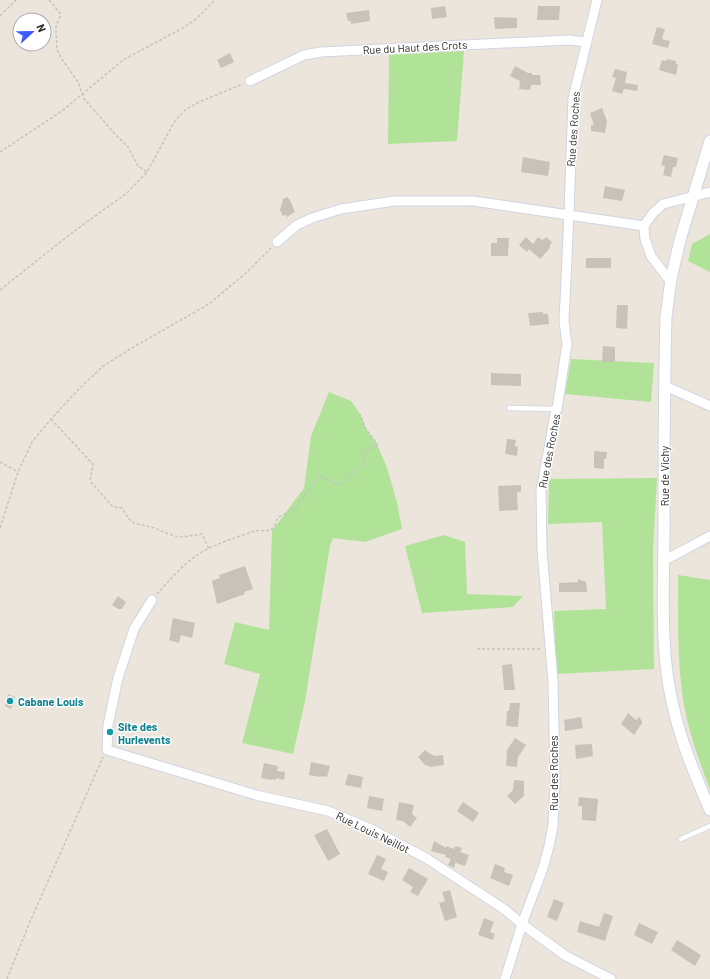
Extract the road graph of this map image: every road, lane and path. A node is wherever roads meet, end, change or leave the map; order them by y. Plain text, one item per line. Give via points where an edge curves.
1 (16, 0) edge
2 (49, 0) edge
3 (215, 0) edge
4 (597, 0) edge
5 (0, 16) edge
6 (586, 42) junction
7 (250, 81) joint
8 (82, 94) junction
9 (710, 141) edge
10 (0, 152) edge
11 (147, 172) junction
12 (710, 192) edge
13 (694, 196) junction
14 (569, 214) junction
15 (644, 226) junction
16 (277, 242) joint
17 (671, 279) junction
18 (0, 290) edge
19 (665, 386) junction
20 (710, 406) edge
21 (508, 408) dead end
22 (556, 409) junction
23 (360, 414) dead end
24 (51, 419) junction
25 (0, 462) edge
26 (18, 472) junction
27 (0, 528) edge
28 (710, 536) edge
29 (209, 549) junction
30 (664, 558) junction
31 (152, 600) joint
32 (550, 649) junction
33 (477, 650) dead end
34 (107, 750) junction
35 (710, 810) edge
36 (710, 826) edge
37 (680, 839) dead end
38 (522, 924) junction
39 (7, 979) edge
40 (505, 979) edge
41 (611, 979) edge

1 - 5 path
2 - 8 path via 60,13 56,30 57,49 78,82
3 - 8 path via 196,19 123,60
4 - 6 street, Rue des Roches
6 - 7 street, Rue du Haut des Crots via 569,40 321,52 304,55
6 - 14 street, Rue des Roches via 573,98
7 - 11 path via 185,110 175,121
8 - 10 path via 62,111
8 - 11 path via 128,146 138,166
9 - 13 street, Rue de Vichy
11 - 18 path via 127,193
12 - 13 street
13 - 15 street via 663,204
13 - 17 street, Rue de Vichy
14 - 15 street
14 - 16 street via 473,201 394,201 341,209 312,218 297,225
14 - 22 street, Rue des Roches via 564,321 567,344
15 - 17 street via 651,256 666,277
16 - 24 path via 209,304 102,367
17 - 19 street, Rue de Vichy via 666,317
19 - 20 street
19 - 30 street, Rue de Vichy
21 - 22 lane
22 - 32 street, Rue des Roches via 541,491 542,550
23 - 29 path via 376,444 376,447 364,452 364,466 355,470 342,483 332,483 321,476 317,478 293,511 278,518 274,527 255,531
24 - 26 path via 32,442
24 - 29 path via 93,464 90,481 113,507 122,508 134,523 166,533 182,537 202,534
25 - 26 path
26 - 27 path
28 - 30 street via 669,558
29 - 31 path via 187,563
30 - 35 street, Rue de Vichy via 664,629 667,670 674,709 686,750
31 - 34 street via 134,630 118,678 108,725
32 - 33 path
32 - 38 street, Rue des Roches via 555,782 553,826 543,868
34 - 38 street, Rue Louis Neillot via 256,795 328,810 426,858 504,909
34 - 39 path
36 - 37 lane
38 - 40 street, Rue des Roches
38 - 41 street, Rue Louis Neillot via 566,956

